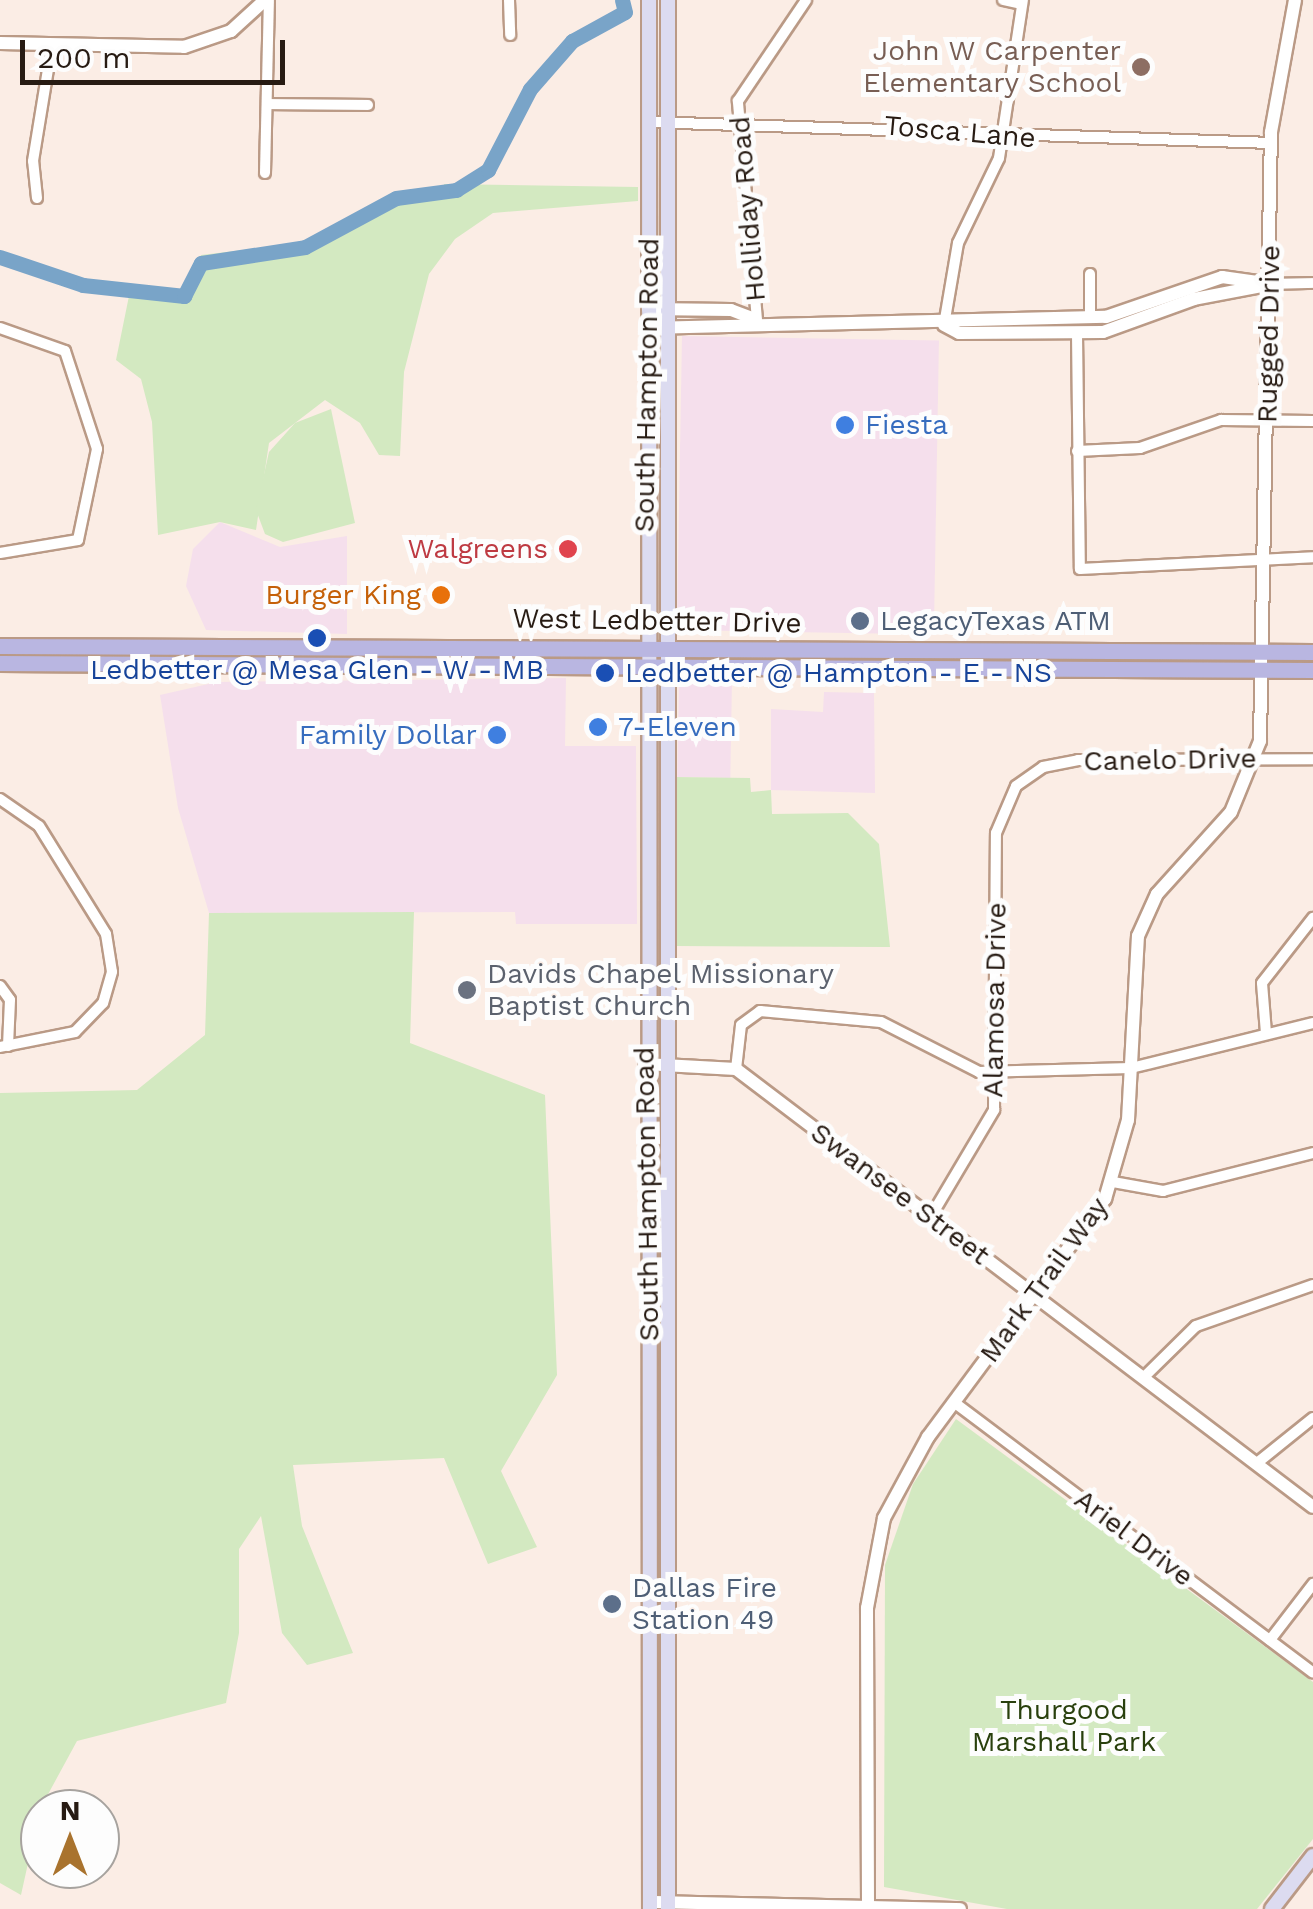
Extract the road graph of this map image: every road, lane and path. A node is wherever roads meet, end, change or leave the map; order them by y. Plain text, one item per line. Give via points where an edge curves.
1 (267, 0) edge
2 (508, 0) edge
3 (649, 0) edge
4 (668, 0) edge
5 (806, 0) edge
6 (1002, 0) edge
7 (1294, 0) edge
8 (1023, 2) edge
9 (510, 35) dead end
10 (0, 43) edge
11 (52, 45) junction
12 (267, 104) junction
13 (368, 105) dead end
14 (649, 122) junction
15 (737, 122) junction
16 (667, 123) junction
17 (1001, 136) junction
18 (1271, 143) junction
19 (265, 173) dead end
20 (37, 198) dead end
21 (1090, 274) dead end
22 (1313, 283) edge
23 (1272, 284) junction
24 (648, 309) junction
25 (666, 309) junction
26 (1090, 317) junction
27 (757, 320) junction
28 (944, 325) junction
29 (0, 328) edge
30 (648, 328) junction
31 (666, 328) junction
32 (1077, 334) junction
33 (647, 398) junction
34 (665, 398) junction
35 (1268, 421) junction
36 (1313, 421) edge
37 (1077, 451) junction
38 (0, 553) edge
39 (1313, 558) edge
40 (1263, 559) junction
41 (461, 645) junction
42 (0, 646) edge
43 (646, 646) junction
44 (663, 646) junction
45 (231, 647) junction
46 (332, 647) junction
47 (811, 648) junction
48 (1263, 652) junction
49 (1313, 652) edge
50 (184, 662) junction
51 (272, 662) junction
52 (0, 663) edge
53 (646, 664) junction
54 (663, 664) junction
55 (462, 665) junction
56 (808, 666) junction
57 (1263, 670) junction
58 (1313, 670) edge
59 (1256, 759) junction
60 (1313, 759) edge
61 (1030, 774) joint
62 (0, 799) edge
63 (1313, 918) edge
64 (647, 928) junction
65 (664, 932) junction
66 (0, 986) edge
67 (1313, 1023) edge
68 (1266, 1033) junction
69 (4, 1047) edge
70 (645, 1064) junction
71 (664, 1064) junction
72 (1131, 1068) junction
73 (736, 1069) junction
74 (996, 1072) junction
75 (1313, 1152) edge
76 (1113, 1182) junction
77 (647, 1192) junction
78 (664, 1193) junction
79 (930, 1218) junction
80 (1313, 1285) edge
81 (1034, 1296) junction
82 (1143, 1378) junction
83 (955, 1402) junction
84 (1313, 1418) edge
85 (1256, 1463) junction
86 (1313, 1506) edge
87 (658, 1563) junction
88 (1313, 1584) edge
89 (1270, 1640) junction
90 (1313, 1673) edge
91 (1313, 1856) edge
92 (868, 1902) junction
93 (650, 1906) edge
94 (668, 1906) edge
95 (960, 1909) edge
96 (1272, 1909) edge

1 - 11 street via 231,31 184,47
1 - 12 street
2 - 9 street
3 - 14 main road, South Hampton Road
4 - 16 main road, South Hampton Road
5 - 15 street, Holliday Road via 747,75
6 - 8 street
7 - 18 street, Rugged Drive
8 - 17 street
10 - 11 street
11 - 20 street via 33,161
12 - 13 street
12 - 19 street
14 - 16 street, Tosca Lane
14 - 24 main road, South Hampton Road
15 - 16 street, Tosca Lane
15 - 17 street, Tosca Lane via 926,125
15 - 27 street, Holliday Road
16 - 25 main road, South Hampton Road
17 - 18 street, Tosca Lane
17 - 28 street via 991,186 952,264
18 - 23 street, Rugged Drive
21 - 26 street
22 - 23 street
23 - 26 street via 1222,276
23 - 32 street
23 - 35 street, Rugged Drive
24 - 25 street
24 - 30 main road, South Hampton Road
25 - 27 street via 731,310
25 - 31 main road, South Hampton Road
26 - 28 street
26 - 32 street
27 - 28 street
27 - 31 street
28 - 32 street via 960,333
29 - 38 street via 65,351 97,449 78,540
30 - 31 street
30 - 33 main road, South Hampton Road
31 - 34 main road, South Hampton Road
32 - 37 street
33 - 34 main road
33 - 43 main road, South Hampton Road
34 - 44 main road, South Hampton Road
35 - 36 street
35 - 37 street via 1220,420 1140,448
35 - 40 street, Rugged Drive
37 - 40 street via 1080,569
39 - 40 street
40 - 48 street, Rugged Drive
41 - 43 main road, West Ledbetter Drive
41 - 46 main road, West Ledbetter Drive
41 - 55 main road
42 - 45 main road, West Ledbetter Drive
43 - 44 main road, West Ledbetter Drive
43 - 53 main road, South Hampton Road
44 - 47 main road, West Ledbetter Drive
44 - 54 main road, South Hampton Road
45 - 46 main road, West Ledbetter Drive
45 - 50 main road via 228,656
46 - 51 main road
47 - 48 main road, West Ledbetter Drive
47 - 56 main road
48 - 49 main road, West Ledbetter Drive
48 - 57 street, Rugged Drive
50 - 51 main road, West Ledbetter Drive
50 - 52 main road, West Ledbetter Drive
51 - 55 main road, West Ledbetter Drive
53 - 54 main road, West Ledbetter Drive
53 - 55 main road, West Ledbetter Drive
53 - 64 main road, South Hampton Road
54 - 56 main road, West Ledbetter Drive
54 - 65 main road, South Hampton Road
56 - 57 main road, West Ledbetter Drive
57 - 58 main road, West Ledbetter Drive
57 - 59 street, Mark Trail Way
59 - 60 street, Canelo Drive
59 - 61 street, Canelo Drive via 1078,760
59 - 72 street, Mark Trail Way via 1231,812 1146,913 1132,966
61 - 74 street, Alamosa Drive via 996,833
62 - 69 street via 39,826 106,934 112,962 103,1003 84,1025 46,1044
63 - 68 street via 1262,983
64 - 65 main road
64 - 70 main road, South Hampton Road
65 - 71 main road, South Hampton Road
66 - 69 street via 10,1000
67 - 68 street
68 - 72 street
70 - 71 street
70 - 77 main road, South Hampton Road
71 - 73 street
71 - 78 main road, South Hampton Road
72 - 74 street
72 - 76 street, Mark Trail Way
73 - 74 street via 742,1026 776,1010 868,1018 966,1069
73 - 79 street, Swansee Street
74 - 79 street, Alamosa Drive via 986,1134
75 - 76 street via 1163,1191
76 - 81 street, Mark Trail Way
77 - 78 main road
77 - 87 main road, South Hampton Road
78 - 87 main road, South Hampton Road
79 - 81 street, Swansee Street
80 - 82 street via 1196,1326
81 - 82 street, Swansee Street
81 - 83 street, Mark Trail Way
82 - 85 street, Swansee Street
83 - 89 street, Ariel Drive
83 - 92 street, Mark Trail Way via 896,1489 872,1568
84 - 85 street
85 - 86 street, Swansee Street
87 - 93 main road, South Hampton Road
87 - 94 main road, South Hampton Road
88 - 89 street
89 - 90 street, Ariel Drive
91 - 96 main road
92 - 94 street
92 - 95 street
93 - 94 street

